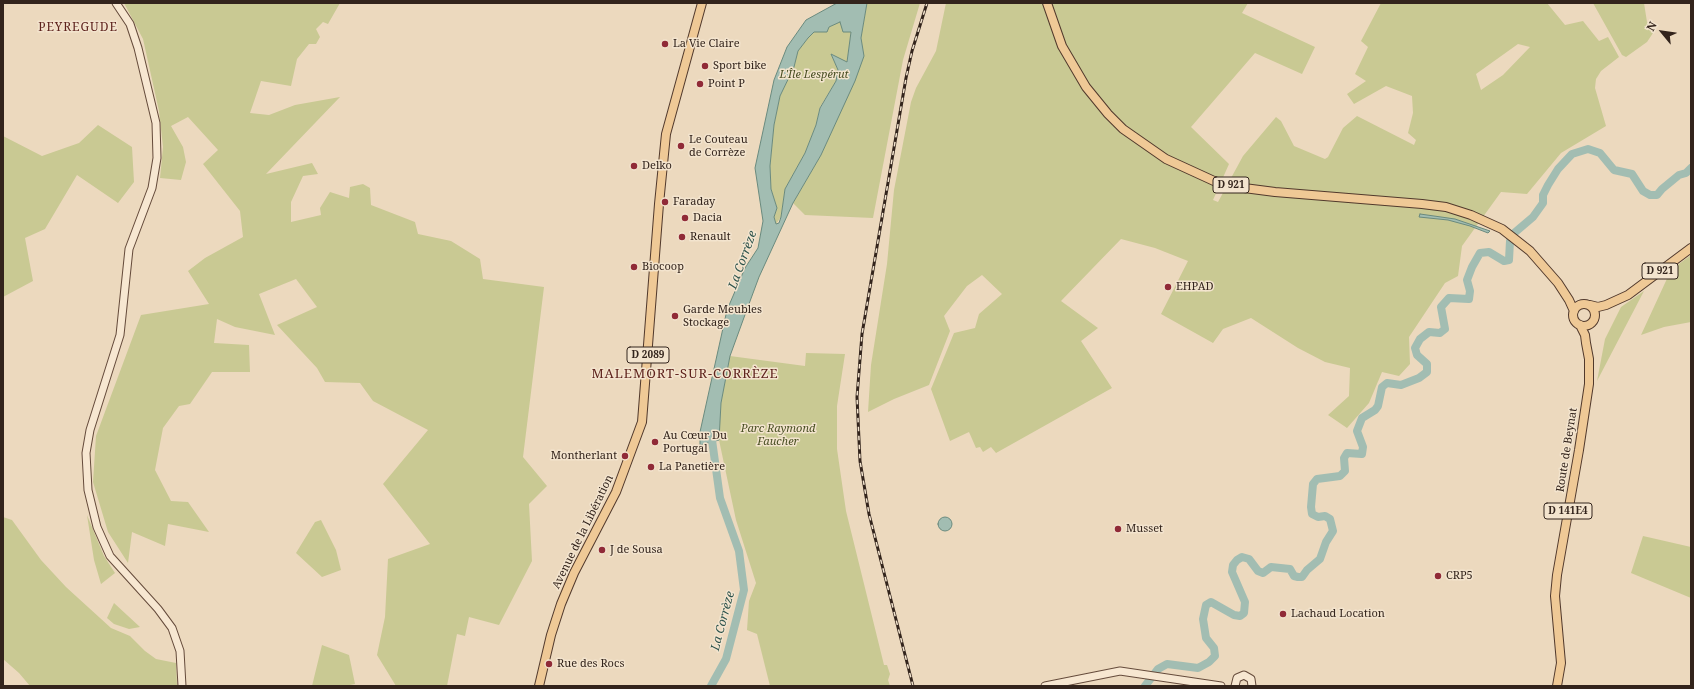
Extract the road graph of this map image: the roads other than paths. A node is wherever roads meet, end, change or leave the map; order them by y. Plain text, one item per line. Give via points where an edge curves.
1 (116, 3) edge
2 (1047, 3) edge
3 (702, 6) edge
4 (1691, 248) edge
5 (1558, 282) junction
6 (1628, 295) junction
7 (1587, 305) junction
8 (1574, 311) junction
9 (1594, 320) junction
10 (1580, 325) junction
11 (1589, 359) junction
12 (1561, 663) junction
13 (1235, 683) edge
14 (1254, 684) edge
15 (1218, 685) edge
16 (182, 686) edge
17 (539, 686) edge
18 (1045, 686) edge
19 (1558, 686) edge
20 (1562, 686) edge

1 - 16 main road via 136,38 156,123 157,158 152,188 129,249 120,335 90,430 86,453 88,490 97,528 110,556 172,628 180,651
2 - 5 main road, D 921 via 1062,46 1096,101 1123,129 1178,166 1214,180 1256,190 1446,207 1497,227 1525,247
3 - 17 main road, Avenue de la Libération / D 2089 via 666,134 658,204 642,422 616,492 561,604
4 - 6 main road, D 921
5 - 7 main road, D 921 via 1576,300
5 - 8 main road, D 921
6 - 7 main road, D 921 via 1606,305
6 - 9 main road, D 921
7 - 8 main road via 1577,306
7 - 9 main road via 1594,310
8 - 10 main road, D 921 via 1574,320
9 - 10 main road, D 921 via 1586,326
9 - 11 main road, Route de Beynat / D 141E4 via 1588,331
10 - 11 main road, Route de Beynat / D 141E4 via 1585,335
11 - 12 main road, Route de Beynat / D 141E4 via 1589,384 1580,450 1557,575
12 - 19 main road, Route de Beynat / D 141E4
12 - 20 main road, D 141E4
13 - 14 main road via 1244,675
13 - 15 main road
15 - 18 main road via 1146,674 1112,672

